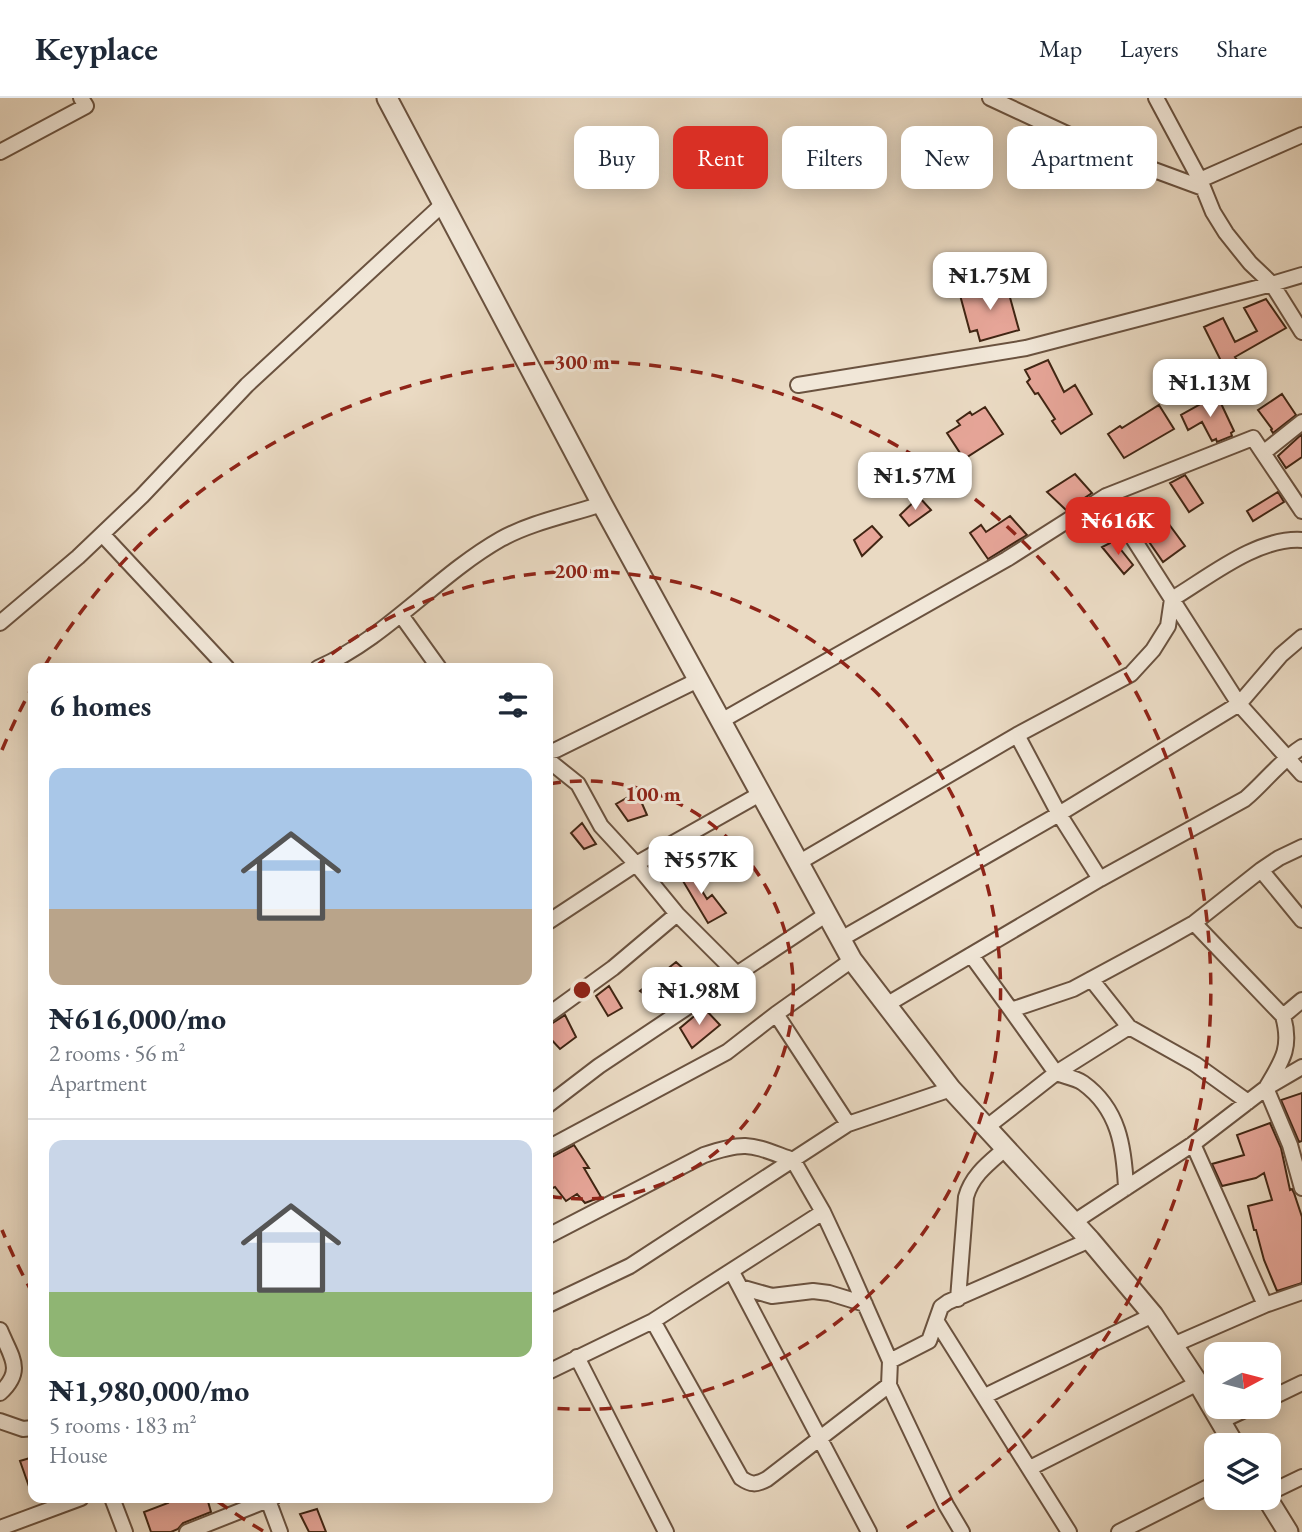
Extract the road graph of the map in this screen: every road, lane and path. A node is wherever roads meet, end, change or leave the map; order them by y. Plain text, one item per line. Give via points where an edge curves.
1 (81, 98) edge
2 (387, 98) edge
3 (990, 98) edge
4 (1156, 98) edge
5 (1302, 135) edge
6 (0, 152) edge
7 (1202, 184) junction
8 (444, 203) junction
9 (1302, 275) edge
10 (1272, 284) junction
11 (1302, 332) edge
12 (799, 385) dead end
13 (1302, 422) edge
14 (1263, 453) junction
15 (1105, 496) junction
16 (602, 504) junction
17 (1302, 511) edge
18 (103, 534) junction
19 (1302, 540) edge
20 (1172, 600) junction
21 (401, 615) junction
22 (0, 623) edge
23 (1302, 637) edge
24 (222, 663) edge
25 (327, 663) edge
26 (435, 663) edge
27 (698, 680) junction
28 (1239, 704) junction
29 (720, 721) junction
30 (1017, 735) junction
31 (1302, 747) edge
32 (553, 751) edge
33 (1288, 756) junction
34 (553, 764) edge
35 (1302, 774) edge
36 (760, 794) junction
37 (1059, 814) junction
38 (1302, 848) edge
39 (798, 863) junction
40 (636, 864) junction
41 (1261, 870) junction
42 (1100, 879) junction
43 (677, 914) junction
44 (827, 914) junction
45 (553, 919) edge
46 (1302, 920) edge
47 (1194, 923) junction
48 (841, 939) junction
49 (971, 955) junction
50 (852, 960) junction
51 (737, 974) junction
52 (1091, 979) junction
53 (1302, 1000) edge
54 (886, 1005) junction
55 (1011, 1010) junction
56 (553, 1011) edge
57 (776, 1014) junction
58 (1283, 1016) junction
59 (1129, 1027) junction
60 (1302, 1067) edge
61 (1056, 1073) junction
62 (1266, 1088) junction
63 (951, 1089) junction
64 (553, 1101) edge
65 (1248, 1102) junction
66 (848, 1124) junction
67 (987, 1127) junction
68 (553, 1144) edge
69 (1193, 1144) junction
70 (1296, 1144) edge
71 (1006, 1148) junction
72 (793, 1160) junction
73 (1126, 1188) junction
74 (1302, 1188) edge
75 (823, 1212) junction
76 (1074, 1222) junction
77 (553, 1233) edge
78 (1090, 1240) junction
79 (732, 1272) junction
80 (740, 1287) junction
81 (1302, 1292) edge
82 (958, 1299) junction
83 (553, 1303) edge
84 (865, 1304) junction
85 (1265, 1305) junction
86 (1153, 1315) junction
87 (653, 1321) junction
88 (937, 1322) junction
89 (0, 1330) edge
90 (1173, 1345) junction
91 (577, 1357) junction
92 (890, 1361) junction
93 (553, 1369) edge
94 (1198, 1383) junction
95 (1302, 1383) edge
96 (889, 1385) junction
97 (0, 1393) edge
98 (1281, 1393) edge
99 (985, 1396) junction
100 (1225, 1419) edge
101 (0, 1421) edge
102 (1221, 1421) junction
103 (28, 1428) edge
104 (1228, 1433) edge
105 (821, 1439) junction
106 (1030, 1468) junction
107 (1302, 1477) edge
108 (1281, 1487) edge
109 (1204, 1489) edge
110 (68, 1503) edge
111 (114, 1503) edge
112 (261, 1503) edge
113 (271, 1503) edge
114 (1273, 1510) edge
115 (0, 1528) edge
116 (206, 1528) edge
117 (1284, 1531) edge
118 (125, 1532) edge
119 (187, 1532) edge
120 (280, 1532) edge
121 (666, 1532) edge
122 (869, 1532) edge
123 (962, 1532) edge
124 (1069, 1532) edge
125 (1119, 1532) edge

1 - 6 street via 86,106
2 - 8 street
3 - 7 street via 1108,153
4 - 7 street
5 - 7 street
7 - 10 street via 1226,233
8 - 16 street
8 - 18 street via 247,385
9 - 10 street
10 - 11 street
10 - 12 street via 1026,348
13 - 14 street
14 - 15 street via 1253,438
14 - 17 street
15 - 20 street
15 - 29 street via 1007,559
16 - 21 street via 501,539
16 - 27 street
18 - 22 street
18 - 24 street
19 - 20 street via 1254,549
20 - 28 street
20 - 30 street via 1168,626 1131,674
21 - 25 street
21 - 26 street
23 - 28 street
27 - 29 street
27 - 32 street
28 - 33 street
28 - 37 street
29 - 36 street
30 - 37 street
30 - 39 street
31 - 33 street
33 - 35 street
33 - 42 street via 1245,799
34 - 40 street via 578,784 601,827
36 - 39 street
36 - 40 street
37 - 42 street
37 - 48 street
38 - 41 street
39 - 44 street
40 - 43 street
40 - 45 street
41 - 46 street
41 - 47 street
42 - 49 street
43 - 51 street
43 - 56 street
44 - 48 street
44 - 51 street
47 - 52 street
47 - 58 street
48 - 50 street
49 - 54 street
49 - 55 street
50 - 54 street
50 - 57 street
51 - 64 street
52 - 55 street
52 - 59 street
53 - 58 street
54 - 63 street
55 - 61 street
57 - 66 street
57 - 68 street via 727,1052
58 - 62 street via 1286,1050
59 - 61 street
59 - 65 street via 1195,1064
60 - 62 street
61 - 67 street
61 - 73 street via 1082,1082 1118,1127 1125,1152
62 - 65 street
62 - 70 street
63 - 66 street
63 - 67 street
65 - 69 street
66 - 72 street
67 - 71 street
69 - 73 street
69 - 85 street
70 - 74 street
71 - 76 street
71 - 82 street via 969,1185
72 - 75 street
72 - 77 street via 753,1146 729,1146
72 - 83 street via 631,1266
73 - 76 street
75 - 79 street
75 - 84 street
76 - 78 street
78 - 82 street
78 - 86 street
79 - 80 street
79 - 87 street
80 - 84 street via 772,1296 829,1293
80 - 105 street
81 - 85 street
82 - 88 street via 941,1307
84 - 92 street
85 - 90 street
86 - 90 street
86 - 99 street
87 - 91 street
87 - 105 street via 741,1478 749,1484 767,1479
88 - 92 street via 929,1341
88 - 99 street
89 - 97 street via 16,1368
90 - 94 street
91 - 93 street
91 - 121 street
92 - 96 street
94 - 102 street
94 - 106 street
95 - 98 street
96 - 105 street
96 - 123 street
99 - 106 street
100 - 102 street
101 - 103 street
102 - 104 street
105 - 122 street
106 - 124 street
107 - 108 street
109 - 125 street
110 - 115 street
111 - 118 street
112 - 116 street
113 - 120 street
114 - 117 street
116 - 119 street

